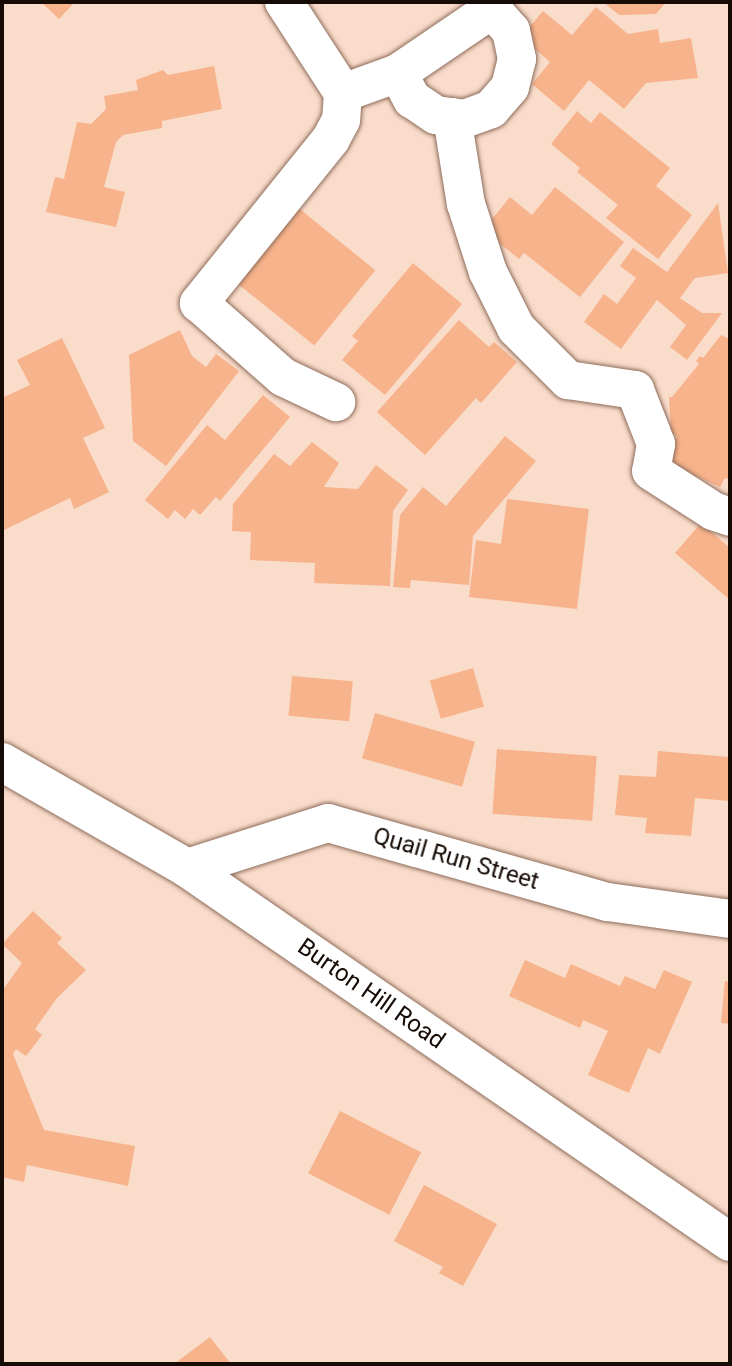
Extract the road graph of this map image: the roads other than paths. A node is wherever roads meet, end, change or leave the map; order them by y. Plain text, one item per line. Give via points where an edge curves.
1 (284, 2) edge
2 (493, 5) edge
3 (398, 73) junction
4 (343, 93) junction
5 (452, 117) junction
6 (336, 402) dead end
7 (730, 517) edge
8 (2, 762) edge
9 (187, 868) junction
10 (730, 919) edge
11 (730, 1242) edge

1 - 4 street
2 - 3 street
2 - 5 street via 511,31 517,59 510,87 491,108 464,119
3 - 4 street
3 - 5 street via 412,99 436,115
4 - 6 street via 341,120 331,139 199,303 283,377
5 - 7 street via 466,204 488,272 516,328 568,380 635,390 656,443 651,471
8 - 9 street, Burton Hill Road
9 - 10 street, Quail Run Street via 328,823 608,902
9 - 11 street, Burton Hill Road

